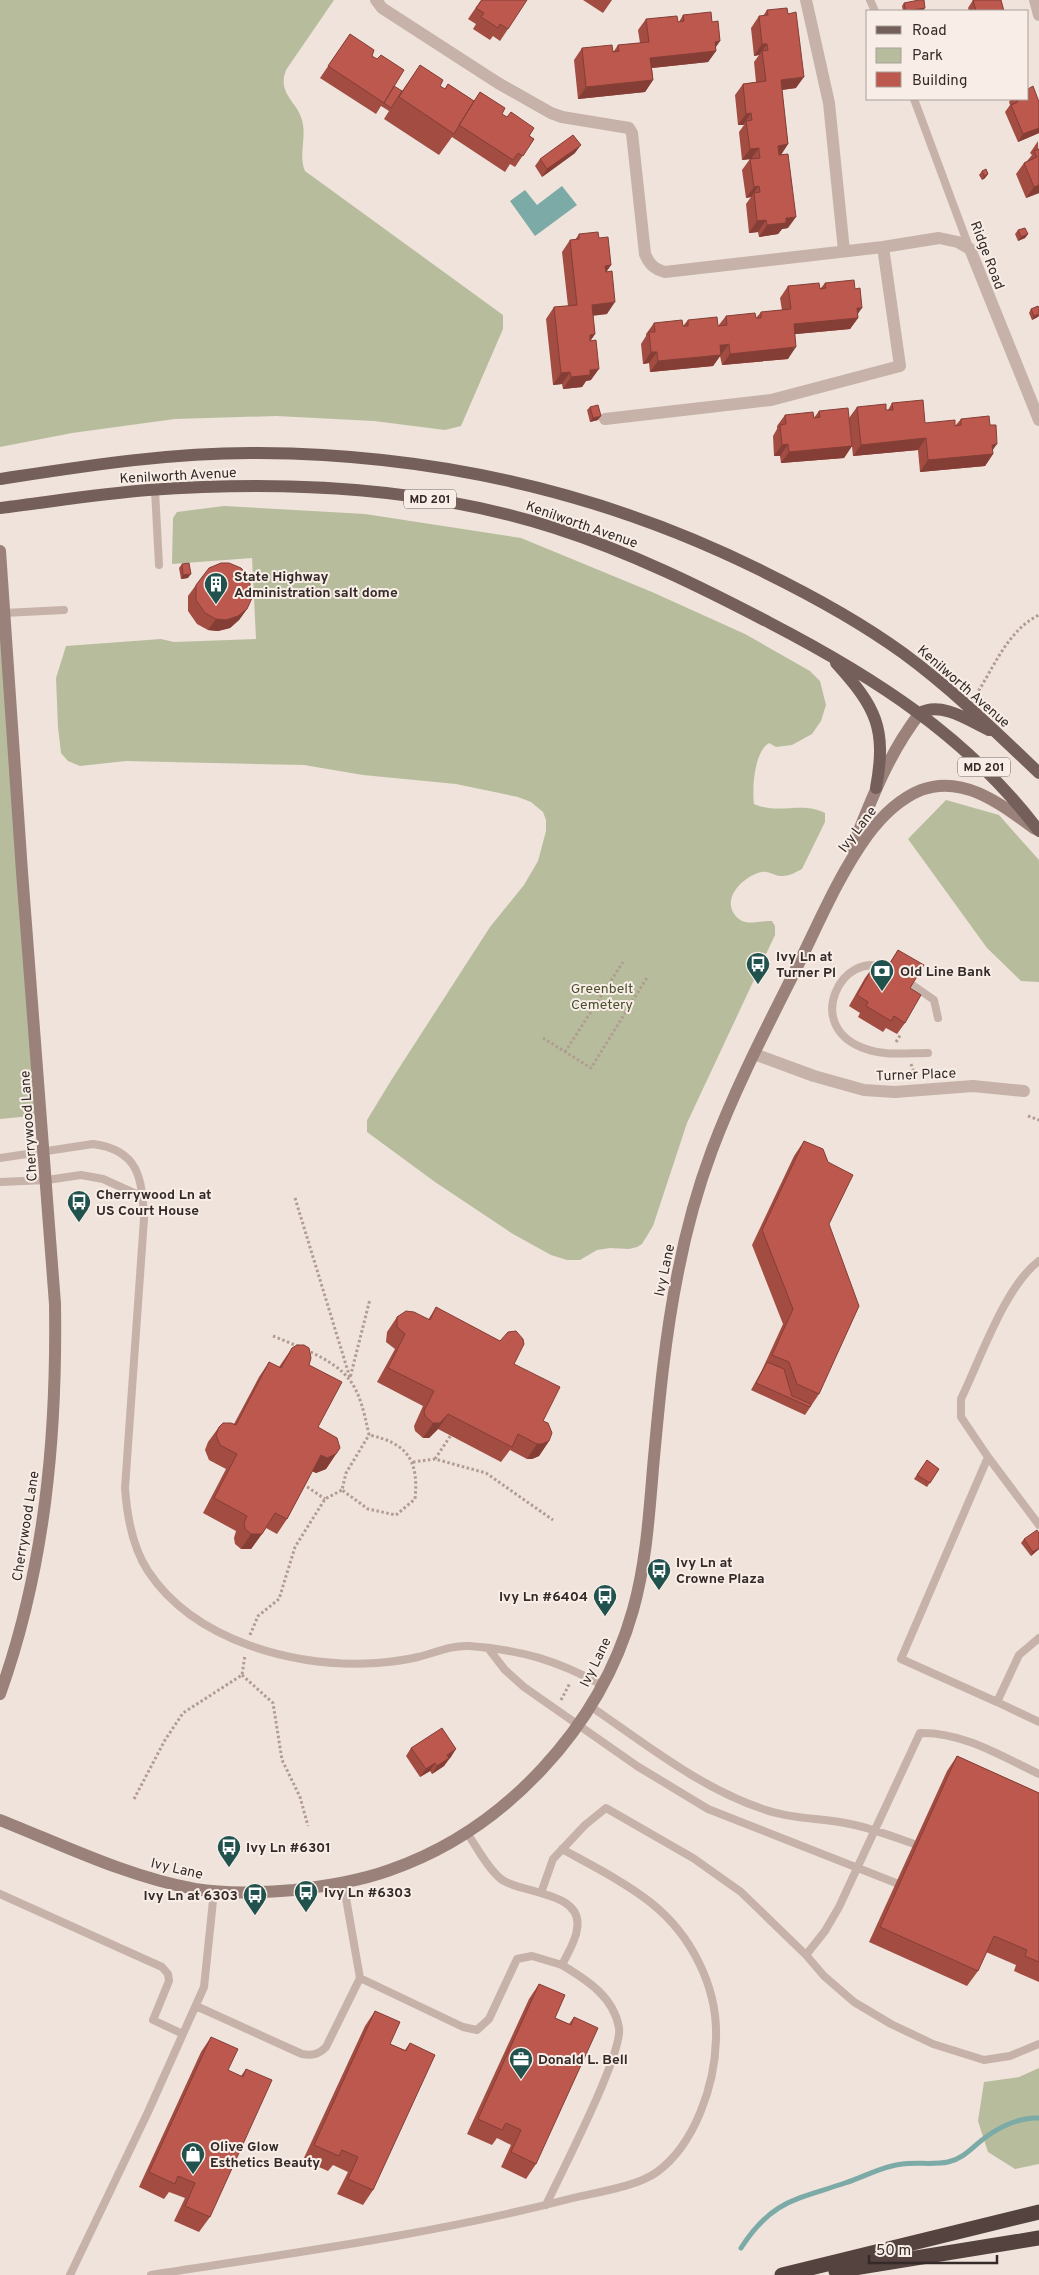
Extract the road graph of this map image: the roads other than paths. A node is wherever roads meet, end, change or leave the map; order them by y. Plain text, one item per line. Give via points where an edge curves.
1 (376, 0) edge
2 (806, 0) edge
3 (1035, 0) edge
4 (1039, 15) edge
5 (914, 100) edge
6 (883, 247) junction
7 (970, 249) junction
8 (844, 251) junction
9 (606, 419) dead end
10 (1039, 420) edge
11 (0, 479) edge
12 (155, 490) junction
13 (0, 508) edge
14 (0, 551) edge
15 (159, 565) dead end
16 (64, 610) dead end
17 (4, 613) junction
18 (830, 656) junction
19 (920, 713) junction
20 (1000, 736) junction
21 (1039, 773) edge
22 (876, 788) junction
23 (1039, 831) edge
24 (840, 881) junction
25 (886, 969) edge
26 (911, 984) edge
27 (938, 1018) dead end
28 (928, 1053) dead end
29 (754, 1054) junction
30 (1024, 1091) dead end
31 (44, 1151) junction
32 (0, 1158) edge
33 (47, 1180) junction
34 (0, 1182) edge
35 (143, 1197) junction
36 (1039, 1261) edge
37 (988, 1457) junction
38 (1039, 1525) edge
39 (1039, 1638) edge
40 (488, 1648) junction
41 (602, 1685) junction
42 (0, 1694) edge
43 (997, 1702) junction
44 (590, 1706) junction
45 (1039, 1722) edge
46 (579, 1725) junction
47 (1039, 1774) edge
48 (0, 1820) edge
49 (874, 1830) junction
50 (467, 1833) junction
51 (914, 1844) dead end
52 (562, 1849) junction
53 (857, 1868) junction
54 (343, 1881) junction
55 (896, 1883) dead end
56 (214, 1891) junction
57 (541, 1893) junction
58 (0, 1894) edge
59 (806, 1955) junction
60 (562, 1965) junction
61 (360, 1978) junction
62 (196, 2006) junction
63 (183, 2034) junction
64 (1039, 2044) edge
65 (546, 2205) junction
66 (1039, 2212) edge
67 (1039, 2238) edge
68 (70, 2275) edge
69 (151, 2275) edge
70 (782, 2275) edge
71 (811, 2275) edge

1 - 8 street via 382,8 550,113 629,128 645,254 657,270 720,267
2 - 8 street via 828,103
3 - 4 street
5 - 7 lane, Ridge Road
6 - 7 street via 938,238 958,242
6 - 8 street
6 - 9 street via 900,366 771,400
7 - 10 street, Ridge Road
11 - 20 main road, Kenilworth Avenue / MD 201 via 142,460 259,453 386,460 506,480 579,497 660,524 810,596 874,633 930,674
12 - 13 main road, Kenilworth Avenue / MD 201
12 - 15 lane
12 - 18 main road, Kenilworth Avenue / MD 201 via 286,485 356,489 463,504 558,529 644,562 737,606
14 - 17 street, Cherrywood Lane
16 - 17 lane
17 - 31 street, Cherrywood Lane
18 - 19 main road, Kenilworth Avenue / MD 201 via 879,684
18 - 22 main road via 861,691 878,725 880,765
19 - 20 main road via 936,709 950,712
19 - 22 street, Ivy Lane via 902,737
19 - 23 main road, Kenilworth Avenue / MD 201 via 994,776
20 - 21 main road, Kenilworth Avenue / MD 201
22 - 24 street, Ivy Lane
23 - 24 street, Ivy Lane via 974,791 948,786 925,788 905,798 882,817
24 - 29 street, Ivy Lane
25 - 28 lane via 874,966 848,974 834,995 833,1018 837,1029 865,1049
26 - 27 lane via 934,1000
29 - 30 street, Turner Place via 864,1090 896,1092 974,1086
29 - 41 street, Ivy Lane via 711,1152 689,1224 672,1300 642,1572 624,1638
31 - 32 lane
31 - 33 street, Cherrywood Lane
31 - 35 lane via 93,1144 120,1152 132,1160
33 - 34 lane
33 - 35 lane via 81,1175 102,1179
33 - 42 street, Cherrywood Lane via 55,1304 55,1413 51,1461 37,1558 14,1654
35 - 40 lane via 125,1488 127,1512 147,1570 166,1594 189,1613 230,1636 281,1655 316,1661 376,1663 418,1657 453,1647
36 - 37 lane via 1010,1295 961,1399 961,1417
37 - 38 lane
37 - 43 lane via 901,1659
39 - 43 lane via 1019,1655
40 - 41 lane via 542,1658
40 - 46 lane via 524,1687
41 - 44 street, Ivy Lane
43 - 45 lane
44 - 46 street, Ivy Lane
44 - 49 lane via 662,1756 723,1792 782,1815
46 - 50 street, Ivy Lane via 523,1789
46 - 53 lane via 637,1766 708,1809
47 - 49 lane via 958,1736 920,1733
48 - 56 street, Ivy Lane via 139,1875 197,1890
49 - 51 lane
49 - 53 lane
50 - 54 street, Ivy Lane via 387,1872
50 - 57 lane via 500,1879
52 - 57 lane via 553,1859
52 - 59 lane via 606,1808 718,1874
52 - 65 lane via 650,1902 676,1928 708,1982 714,2002 716,2047 710,2084 696,2119 679,2150 664,2166 643,2179
53 - 55 lane
53 - 59 lane via 825,1931
54 - 56 street, Ivy Lane via 278,1891
54 - 61 lane
56 - 62 lane via 204,1987
57 - 60 lane via 563,1902 575,1917 578,1929
58 - 63 lane via 162,1968 169,1981 153,2020
59 - 64 lane via 854,2002 934,2044 984,2060 1010,2056
60 - 61 lane via 532,1956 518,1959 489,2019 477,2030 463,2027
60 - 65 lane via 597,1988 608,2001 619,2034 605,2078
61 - 62 lane via 326,2046 320,2053 311,2055 302,2054
62 - 63 lane
63 - 68 lane
65 - 69 lane via 401,2234
66 - 70 highway
67 - 71 highway

